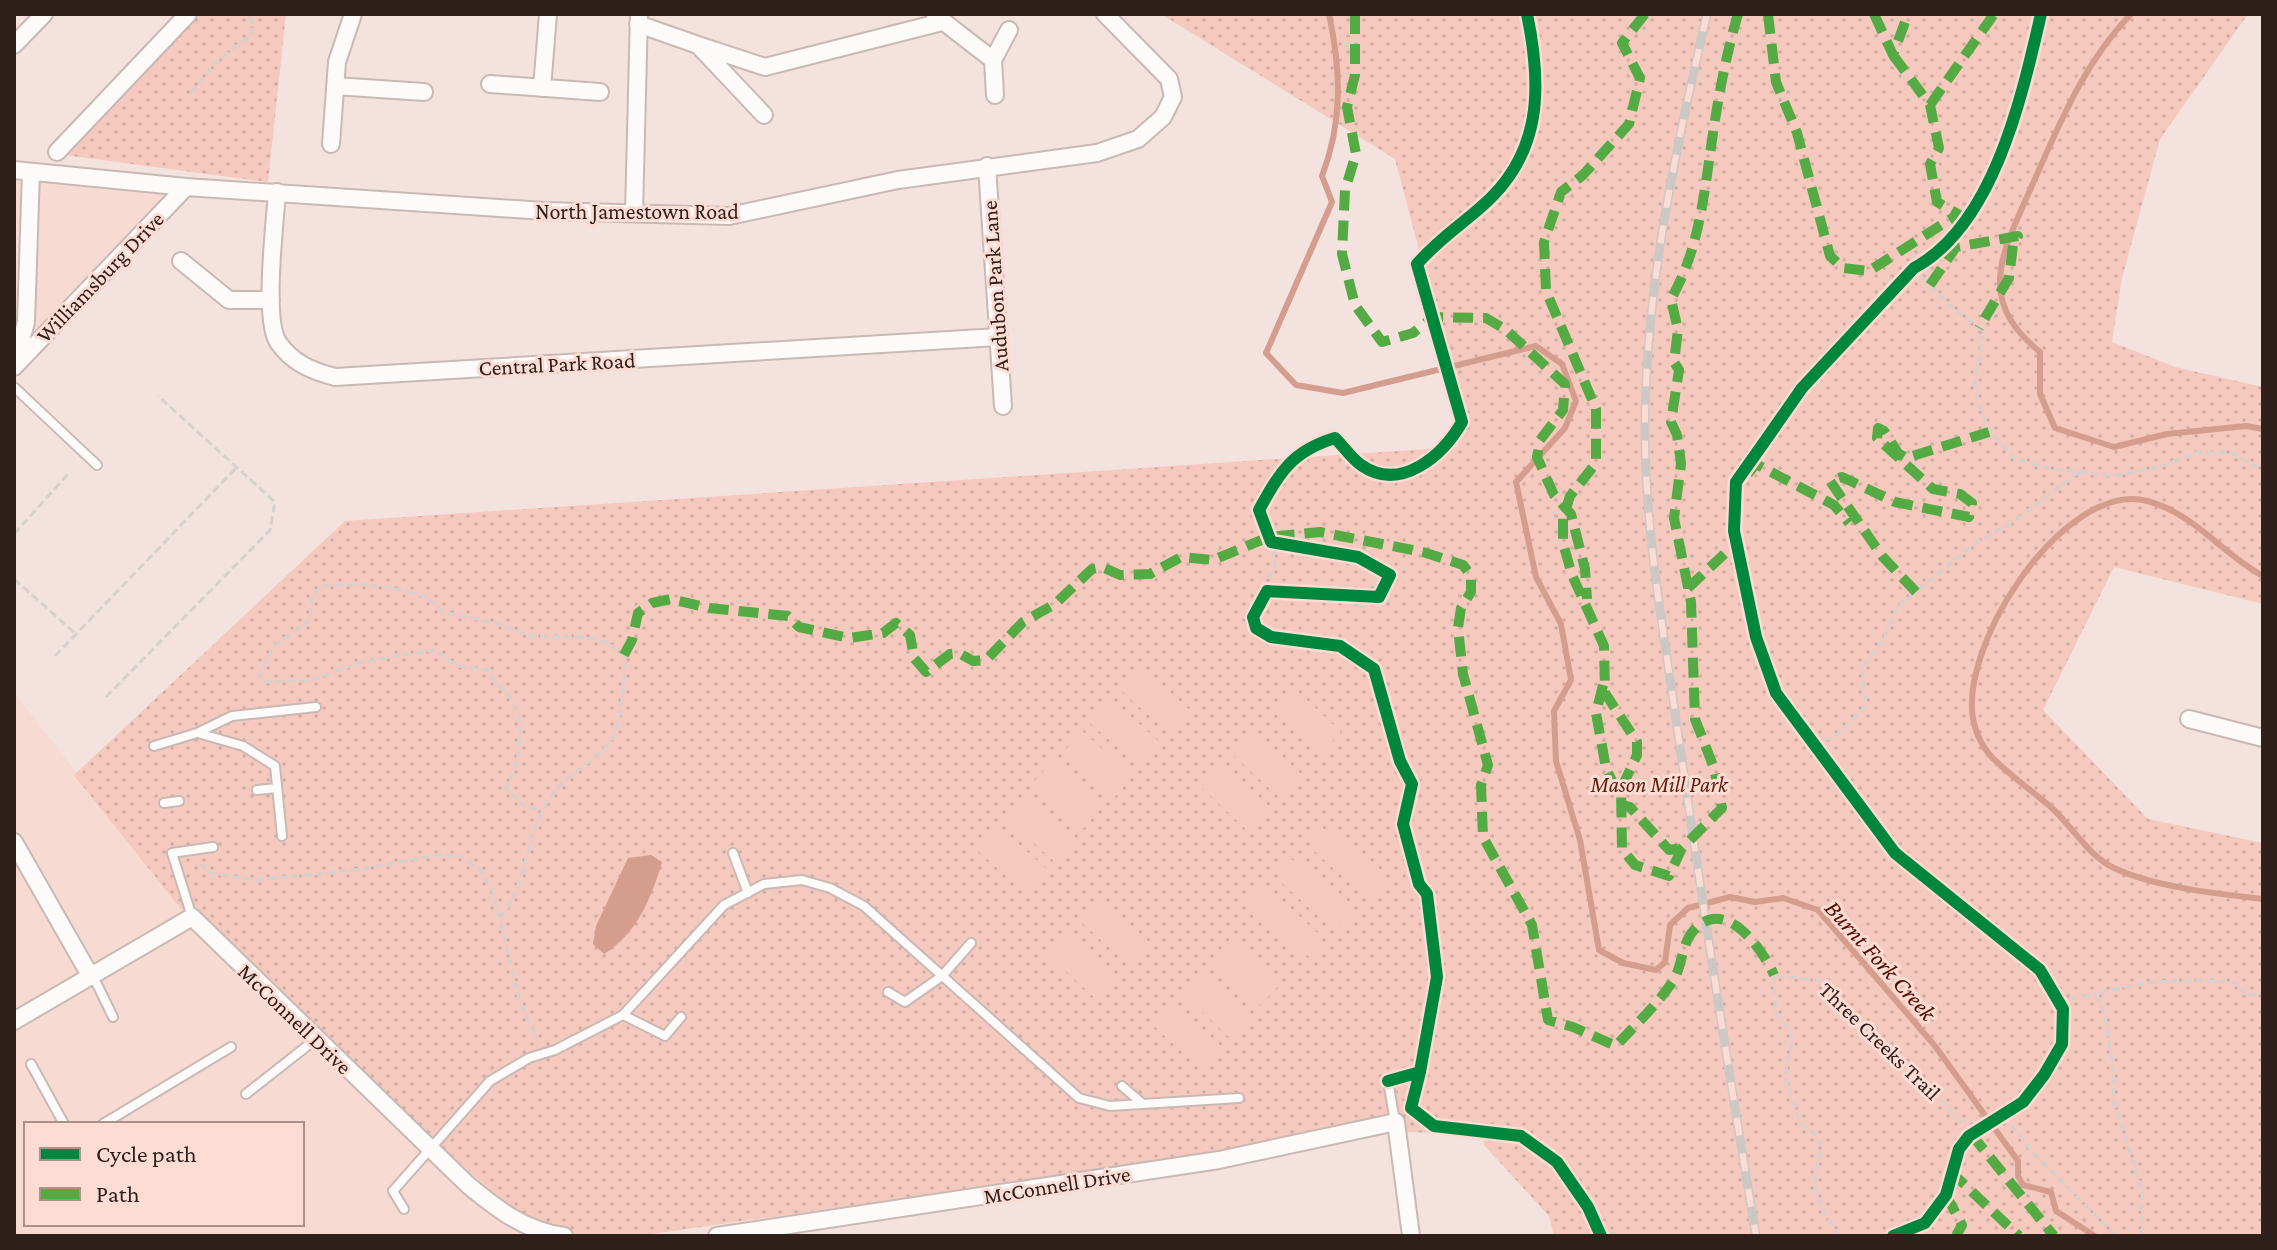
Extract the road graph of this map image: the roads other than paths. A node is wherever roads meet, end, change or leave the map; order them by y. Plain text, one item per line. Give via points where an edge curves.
1 (44, 14) edge
2 (188, 14) edge
3 (353, 14) edge
4 (548, 14) edge
5 (1105, 14) edge
6 (938, 18) edge
7 (639, 19) edge
8 (1009, 30) dead end
9 (14, 45) edge
10 (698, 45) junction
11 (993, 60) junction
12 (490, 84) dead end
13 (335, 86) junction
14 (542, 88) junction
15 (424, 92) dead end
16 (600, 92) dead end
17 (995, 95) dead end
18 (764, 115) dead end
19 (331, 144) dead end
20 (57, 152) dead end
21 (987, 166) junction
22 (22, 171) edge
23 (186, 187) junction
24 (277, 192) junction
25 (634, 213) junction
26 (181, 261) dead end
27 (20, 278) edge
28 (271, 300) junction
29 (998, 337) junction
30 (14, 366) edge
31 (14, 387) edge
32 (1003, 406) dead end
33 (97, 465) dead end
34 (316, 707) dead end
35 (2189, 719) dead end
36 (197, 733) junction
37 (2263, 738) edge
38 (154, 746) dead end
39 (277, 788) junction
40 (257, 790) dead end
41 (179, 801) dead end
42 (164, 803) dead end
43 (282, 836) dead end
44 (14, 842) edge
45 (213, 847) dead end
46 (733, 853) dead end
47 (748, 893) junction
48 (192, 917) junction
49 (971, 943) dead end
50 (92, 976) junction
51 (942, 976) junction
52 (888, 992) dead end
53 (623, 1015) junction
54 (113, 1017) dead end
55 (681, 1017) dead end
56 (14, 1021) edge
57 (316, 1039) junction
58 (231, 1047) dead end
59 (31, 1064) dead end
60 (1388, 1081) dead end
61 (1122, 1086) dead end
62 (246, 1094) dead end
63 (1239, 1098) dead end
64 (1142, 1103) junction
65 (63, 1122) edge
66 (106, 1122) edge
67 (1396, 1122) junction
68 (429, 1148) junction
69 (404, 1209) dead end
70 (564, 1236) edge
71 (717, 1236) edge
72 (1411, 1236) edge

1 - 9 street
2 - 20 street
3 - 13 street
4 - 14 street
5 - 21 street, North Jamestown Road via 1169,79 1173,97 1163,117 1138,139 1097,153
6 - 10 street via 765,67
6 - 11 street
7 - 10 street
7 - 25 street
8 - 11 street
10 - 18 street
11 - 17 street
12 - 14 street
13 - 15 street
13 - 19 street
14 - 16 street
21 - 25 street, North Jamestown Road via 729,216
21 - 29 street, Audubon Park Lane
22 - 23 street, North Jamestown Road
22 - 27 street
23 - 24 street, North Jamestown Road
23 - 30 street, Williamsburg Drive
24 - 25 street, North Jamestown Road
24 - 28 street, Central Park Road
26 - 28 street via 229,300
27 - 30 street via 26,322
28 - 29 street, Central Park Road via 277,340 307,370 335,377
29 - 32 street, Audubon Park Lane
31 - 33 lane
34 - 36 lane via 232,716
35 - 37 street
36 - 38 lane
36 - 39 lane via 271,760
39 - 40 lane
39 - 43 lane
41 - 42 lane
44 - 50 street
45 - 48 lane via 172,853
46 - 47 lane
47 - 51 lane via 764,884 802,880 830,888 864,906
47 - 53 lane via 724,905
48 - 50 street
48 - 57 street, McConnell Drive
49 - 51 lane
50 - 54 lane
50 - 56 street
51 - 52 lane via 905,1002
51 - 64 lane via 1079,1098 1110,1106
53 - 55 lane via 665,1036
53 - 68 lane via 490,1081
57 - 62 lane
57 - 68 street, McConnell Drive
58 - 66 lane
59 - 65 lane
60 - 67 lane
61 - 64 lane
63 - 64 lane
67 - 71 street, McConnell Drive via 1219,1160
67 - 72 street
68 - 69 lane via 393,1191
68 - 70 street, McConnell Drive via 509,1218

